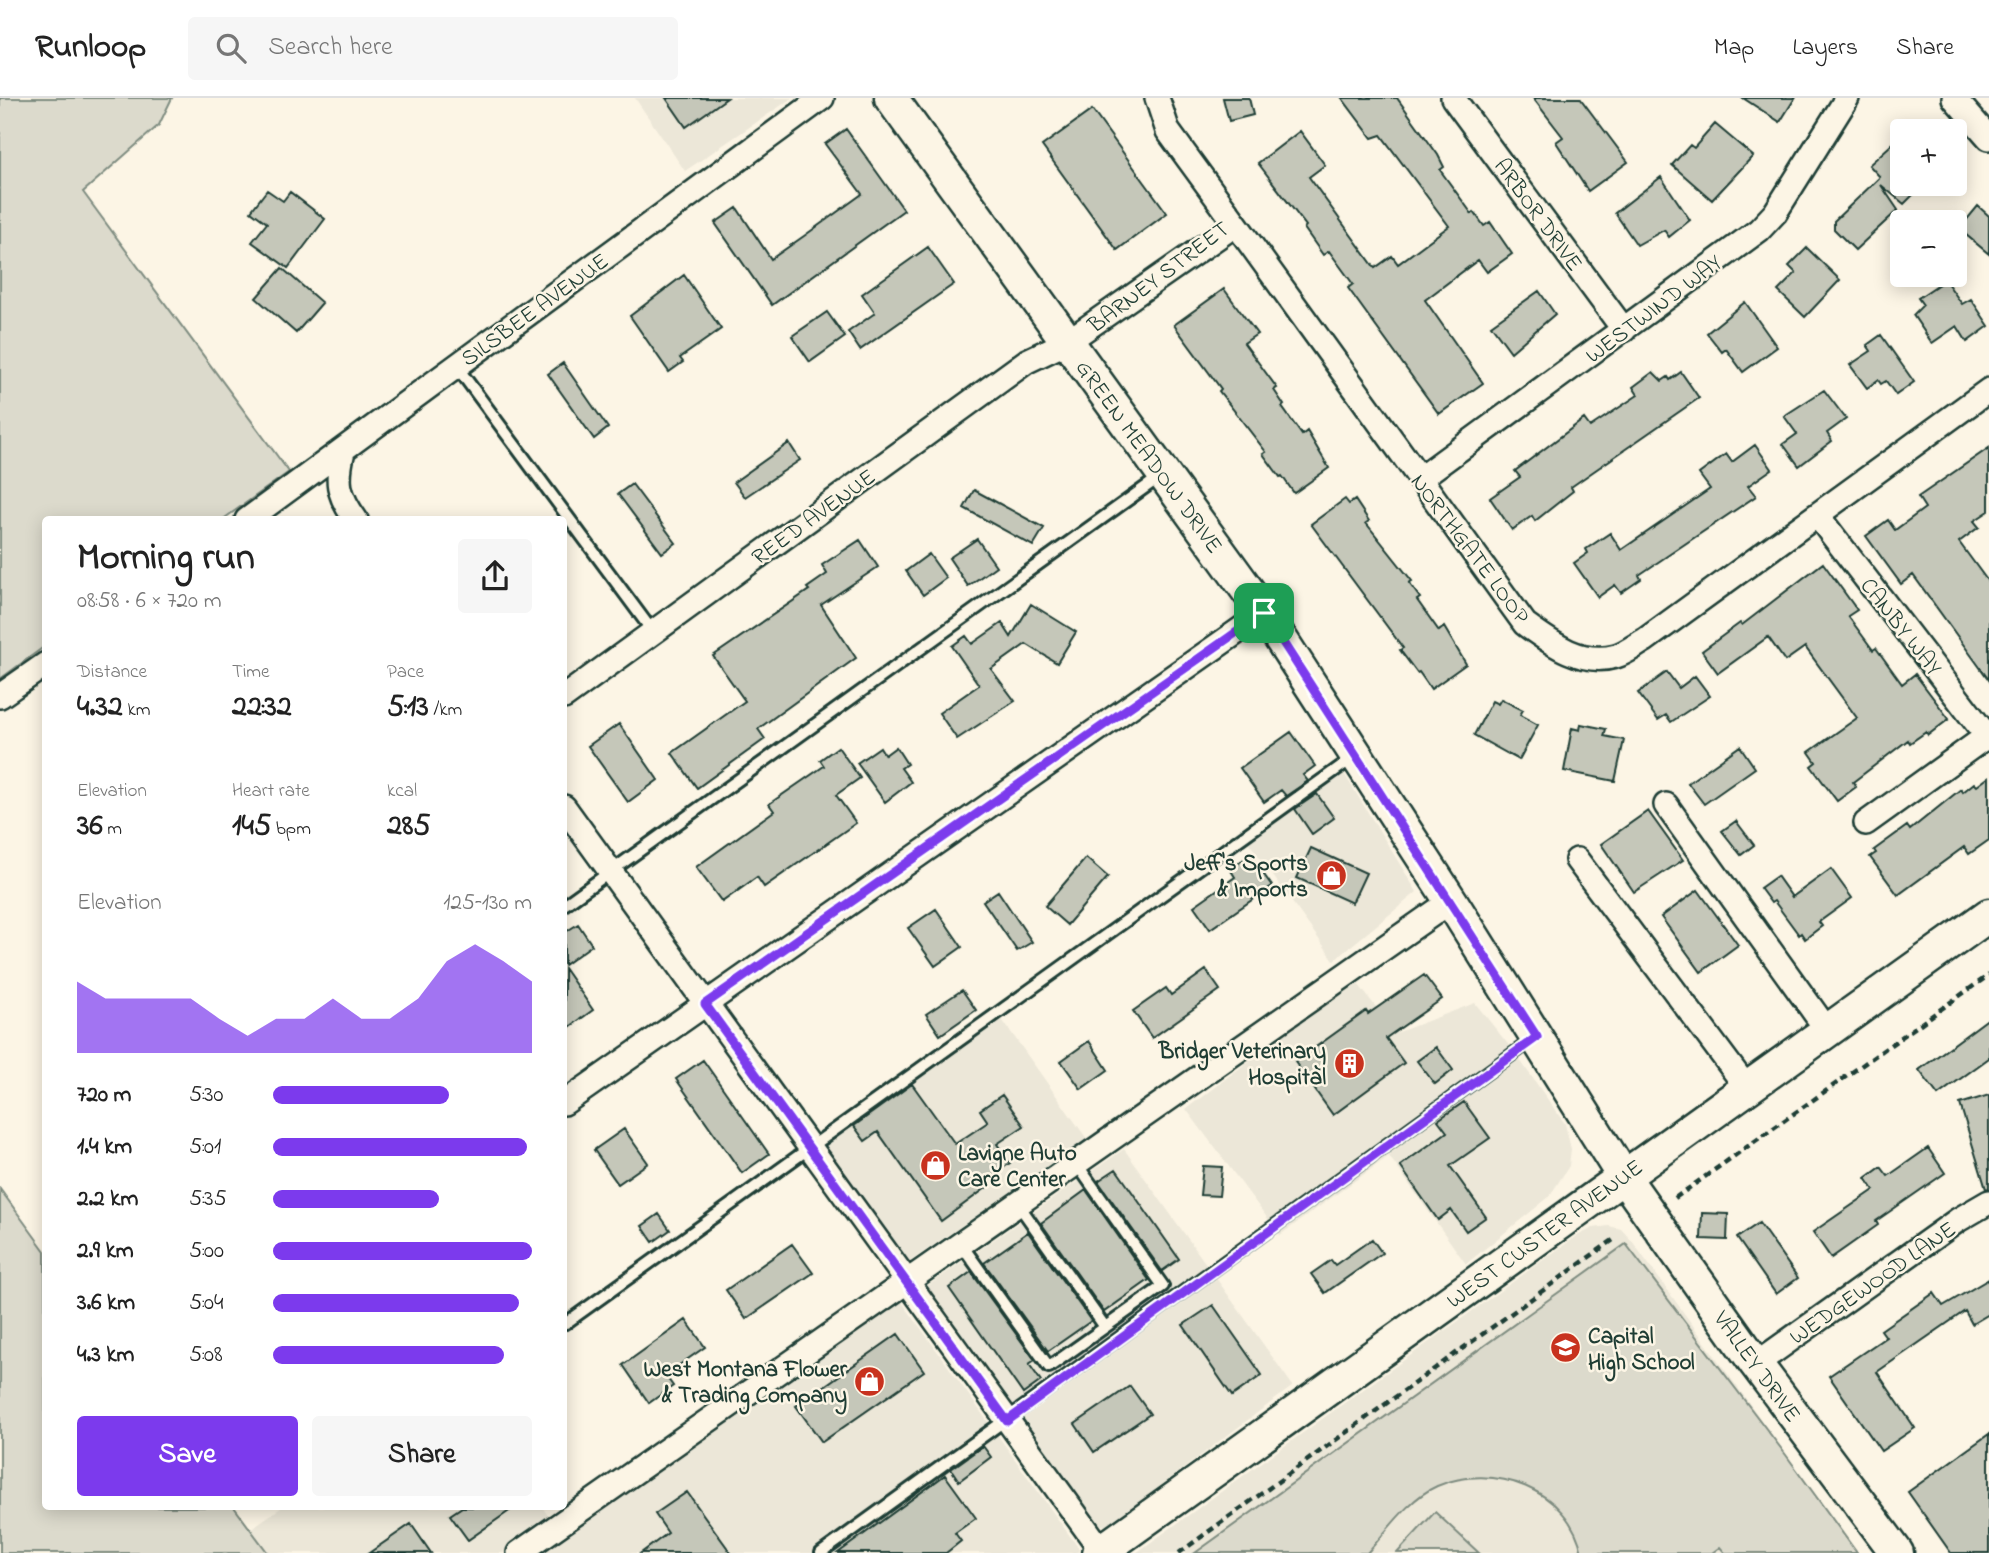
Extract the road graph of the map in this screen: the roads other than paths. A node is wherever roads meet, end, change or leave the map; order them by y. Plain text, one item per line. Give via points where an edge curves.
1 (822, 98) edge
2 (891, 98) edge
3 (1157, 98) edge
4 (1453, 98) edge
5 (1847, 98) edge
6 (1954, 98) edge
7 (1989, 138) edge
8 (1236, 224) junction
9 (1624, 330) junction
10 (1067, 342) junction
11 (457, 367) junction
12 (1989, 390) edge
13 (343, 451) junction
14 (1163, 474) junction
15 (1419, 479) junction
16 (1817, 515) junction
17 (253, 516) edge
18 (353, 516) edge
19 (1264, 613) junction
20 (653, 632) junction
21 (42, 667) edge
22 (567, 695) edge
23 (0, 696) edge
24 (1988, 737) edge
25 (1356, 755) junction
26 (1666, 805) dead end
27 (567, 811) edge
28 (1866, 823) dead end
29 (1577, 860) dead end
30 (611, 872) junction
31 (1451, 901) junction
32 (567, 903) edge
33 (1989, 915) edge
34 (705, 1004) junction
35 (1828, 1030) junction
36 (1537, 1037) junction
37 (1747, 1088) junction
38 (567, 1101) edge
39 (811, 1149) junction
40 (1076, 1163) junction
41 (1623, 1176) junction
42 (1989, 1202) edge
43 (1018, 1204) junction
44 (961, 1244) junction
45 (907, 1282) junction
46 (567, 1322) edge
47 (1105, 1327) junction
48 (1756, 1364) junction
49 (1007, 1421) junction
50 (1101, 1552) edge
51 (519, 1553) edge
52 (821, 1553) edge
53 (1897, 1553) edge

1 - 11 street, SILSBEE AVENUE
2 - 10 main road, GREEN MEADOW DRIVE
3 - 8 street, BARNEY STREET via 1168,131
4 - 9 street, ARBOR DRIVE
5 - 9 street, WESTWIND WAY via 1761,228
6 - 7 street
8 - 10 street, BARNEY STREET
8 - 15 street, NORTHGATE LOOP
9 - 15 street, WESTWIND WAY
10 - 14 main road, GREEN MEADOW DRIVE
10 - 20 street, REED AVENUE via 1027,361
11 - 13 street, SILSBEE AVENUE
11 - 20 lane
12 - 16 street, NORTHGATE LOOP
13 - 17 street, SILSBEE AVENUE
13 - 18 street via 337,477 344,504
14 - 19 main road, GREEN MEADOW DRIVE
14 - 30 lane
15 - 16 street, NORTHGATE LOOP via 1525,624 1560,650 1586,657 1616,656 1646,640
16 - 24 street, CANBY WAY
19 - 25 main road, GREEN MEADOW DRIVE
19 - 34 street
20 - 22 street, REED AVENUE
21 - 23 street
24 - 28 street, CANBY WAY
25 - 31 main road, GREEN MEADOW DRIVE
25 - 39 lane
26 - 35 street
27 - 30 street
29 - 37 street
30 - 32 lane
30 - 34 street
31 - 36 main road, GREEN MEADOW DRIVE
31 - 40 street
33 - 35 main road, WEST CUSTER AVENUE
34 - 38 street
34 - 39 street
35 - 37 main road, WEST CUSTER AVENUE
36 - 41 main road, GREEN MEADOW DRIVE
36 - 49 lane
37 - 41 main road, WEST CUSTER AVENUE
39 - 45 street
39 - 46 lane
40 - 43 street
40 - 47 lane via 1163,1286
41 - 48 main road, VALLEY DRIVE
41 - 50 main road, WEST CUSTER AVENUE
42 - 48 street, WEDGEWOOD LANE
43 - 44 street
43 - 47 lane
44 - 45 street
44 - 47 lane via 1049,1367
45 - 49 street
45 - 51 street
48 - 53 main road, VALLEY DRIVE
49 - 50 street
49 - 52 lane

